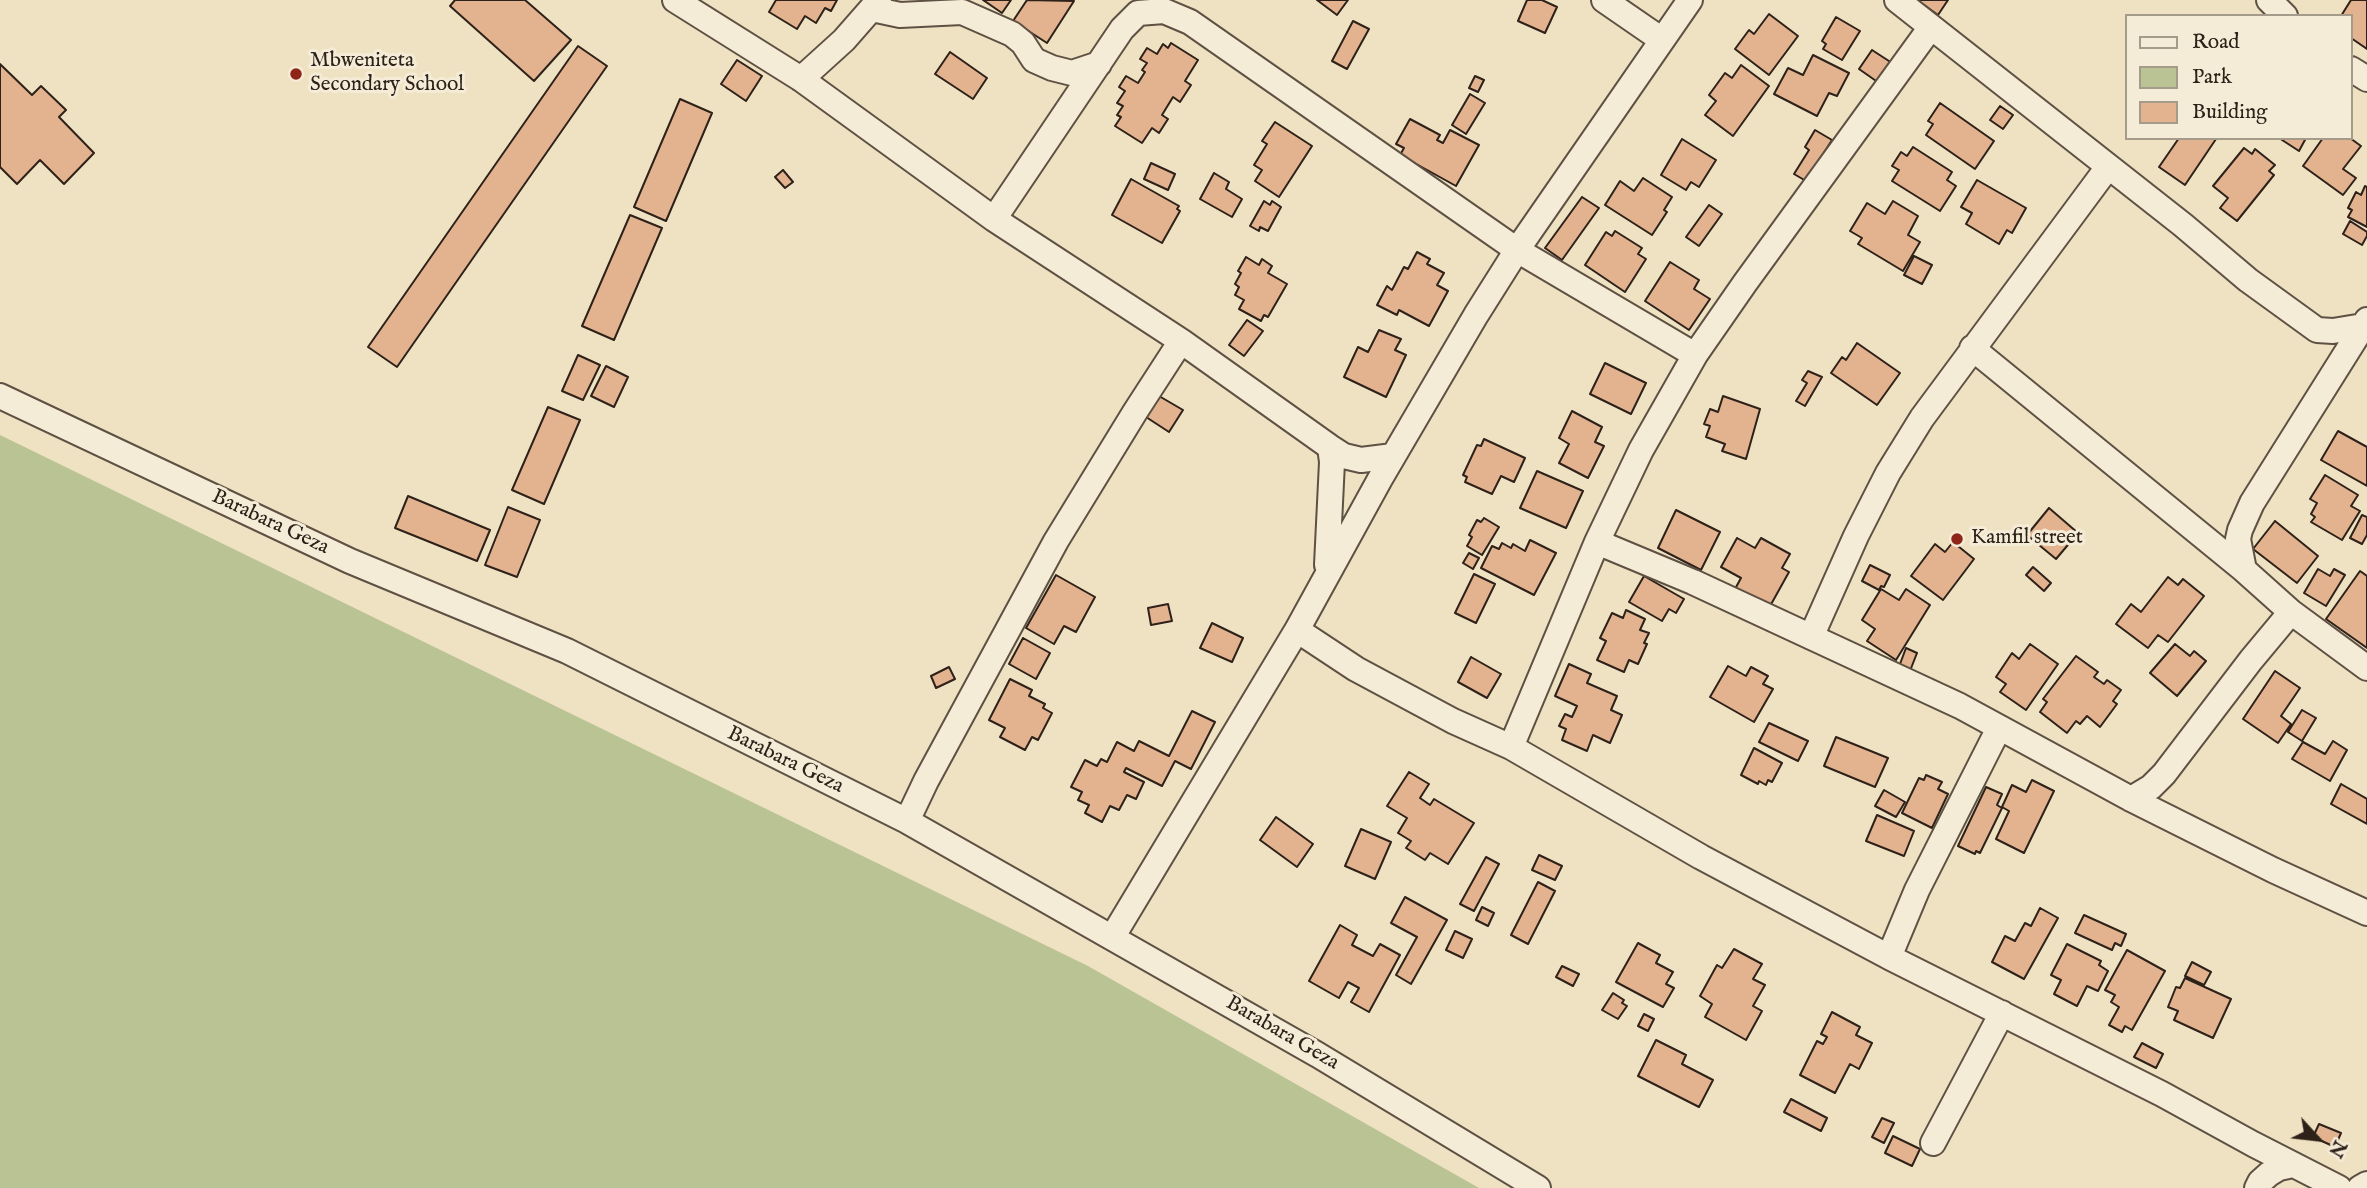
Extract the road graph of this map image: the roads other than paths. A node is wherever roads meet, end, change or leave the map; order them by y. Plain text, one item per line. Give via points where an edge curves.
1 (675, 0) edge
2 (1604, 0) edge
3 (1690, 0) edge
4 (1896, 0) edge
5 (2269, 0) edge
6 (875, 5) edge
7 (1163, 5) edge
8 (2283, 14) edge
9 (1931, 27) junction
10 (1662, 40) junction
11 (1099, 64) junction
12 (801, 79) junction
13 (2108, 167) junction
14 (994, 219) junction
15 (1517, 250) junction
16 (2365, 323) edge
17 (2317, 330) junction
18 (1181, 341) junction
19 (1972, 348) junction
20 (1695, 355) junction
21 (2328, 380) junction
22 (0, 396) edge
23 (1329, 447) junction
24 (1393, 456) junction
25 (2239, 530) junction
26 (2204, 538) junction
27 (1597, 542) junction
28 (2244, 570) junction
29 (1326, 578) junction
30 (2291, 612) junction
31 (1297, 630) junction
32 (1811, 637) junction
33 (2367, 668) edge
34 (1998, 727) junction
35 (1511, 747) junction
36 (2131, 799) junction
37 (907, 821) junction
38 (2367, 913) edge
39 (1113, 936) junction
40 (1889, 957) junction
41 (2002, 1013) junction
42 (1933, 1143) dead end
43 (2253, 1144) junction
44 (2293, 1165) junction
45 (2367, 1184) edge
46 (2259, 1185) edge
47 (1538, 1188) edge
48 (2339, 1188) edge
49 (2360, 1188) edge

1 - 12 street
2 - 10 street
3 - 10 street
4 - 9 street
5 - 8 street
6 - 11 street via 900,15 962,12 1012,34 1034,60 1052,68 1072,73
6 - 12 street
7 - 11 street via 1139,13 1122,29
7 - 15 street
9 - 13 street
9 - 20 street
10 - 15 street
11 - 14 street
12 - 14 street
13 - 17 street
13 - 19 street
14 - 18 street
15 - 20 street
15 - 24 street
16 - 17 street
16 - 21 street
17 - 21 street via 2329,351
18 - 23 street
18 - 37 street via 1056,541
19 - 26 street
19 - 32 street via 1888,473
20 - 27 street via 1641,450
21 - 25 street
22 - 37 street, Barabara Geza via 349,561 567,652
23 - 24 street via 1361,460
23 - 29 street
24 - 29 street
25 - 26 street via 2226,538
25 - 28 street
26 - 28 street
27 - 32 street
27 - 35 street
28 - 30 street
29 - 31 street
30 - 33 street
30 - 36 street via 2164,774
31 - 35 street via 1356,669
31 - 39 street
32 - 34 street
34 - 36 street
34 - 40 street
35 - 40 street via 1701,857
36 - 38 street
37 - 39 street, Barabara Geza
39 - 47 street, Barabara Geza
40 - 41 street
41 - 42 street
41 - 43 street
43 - 44 street
43 - 46 street
44 - 46 street via 2279,1168
44 - 48 street
45 - 49 street

